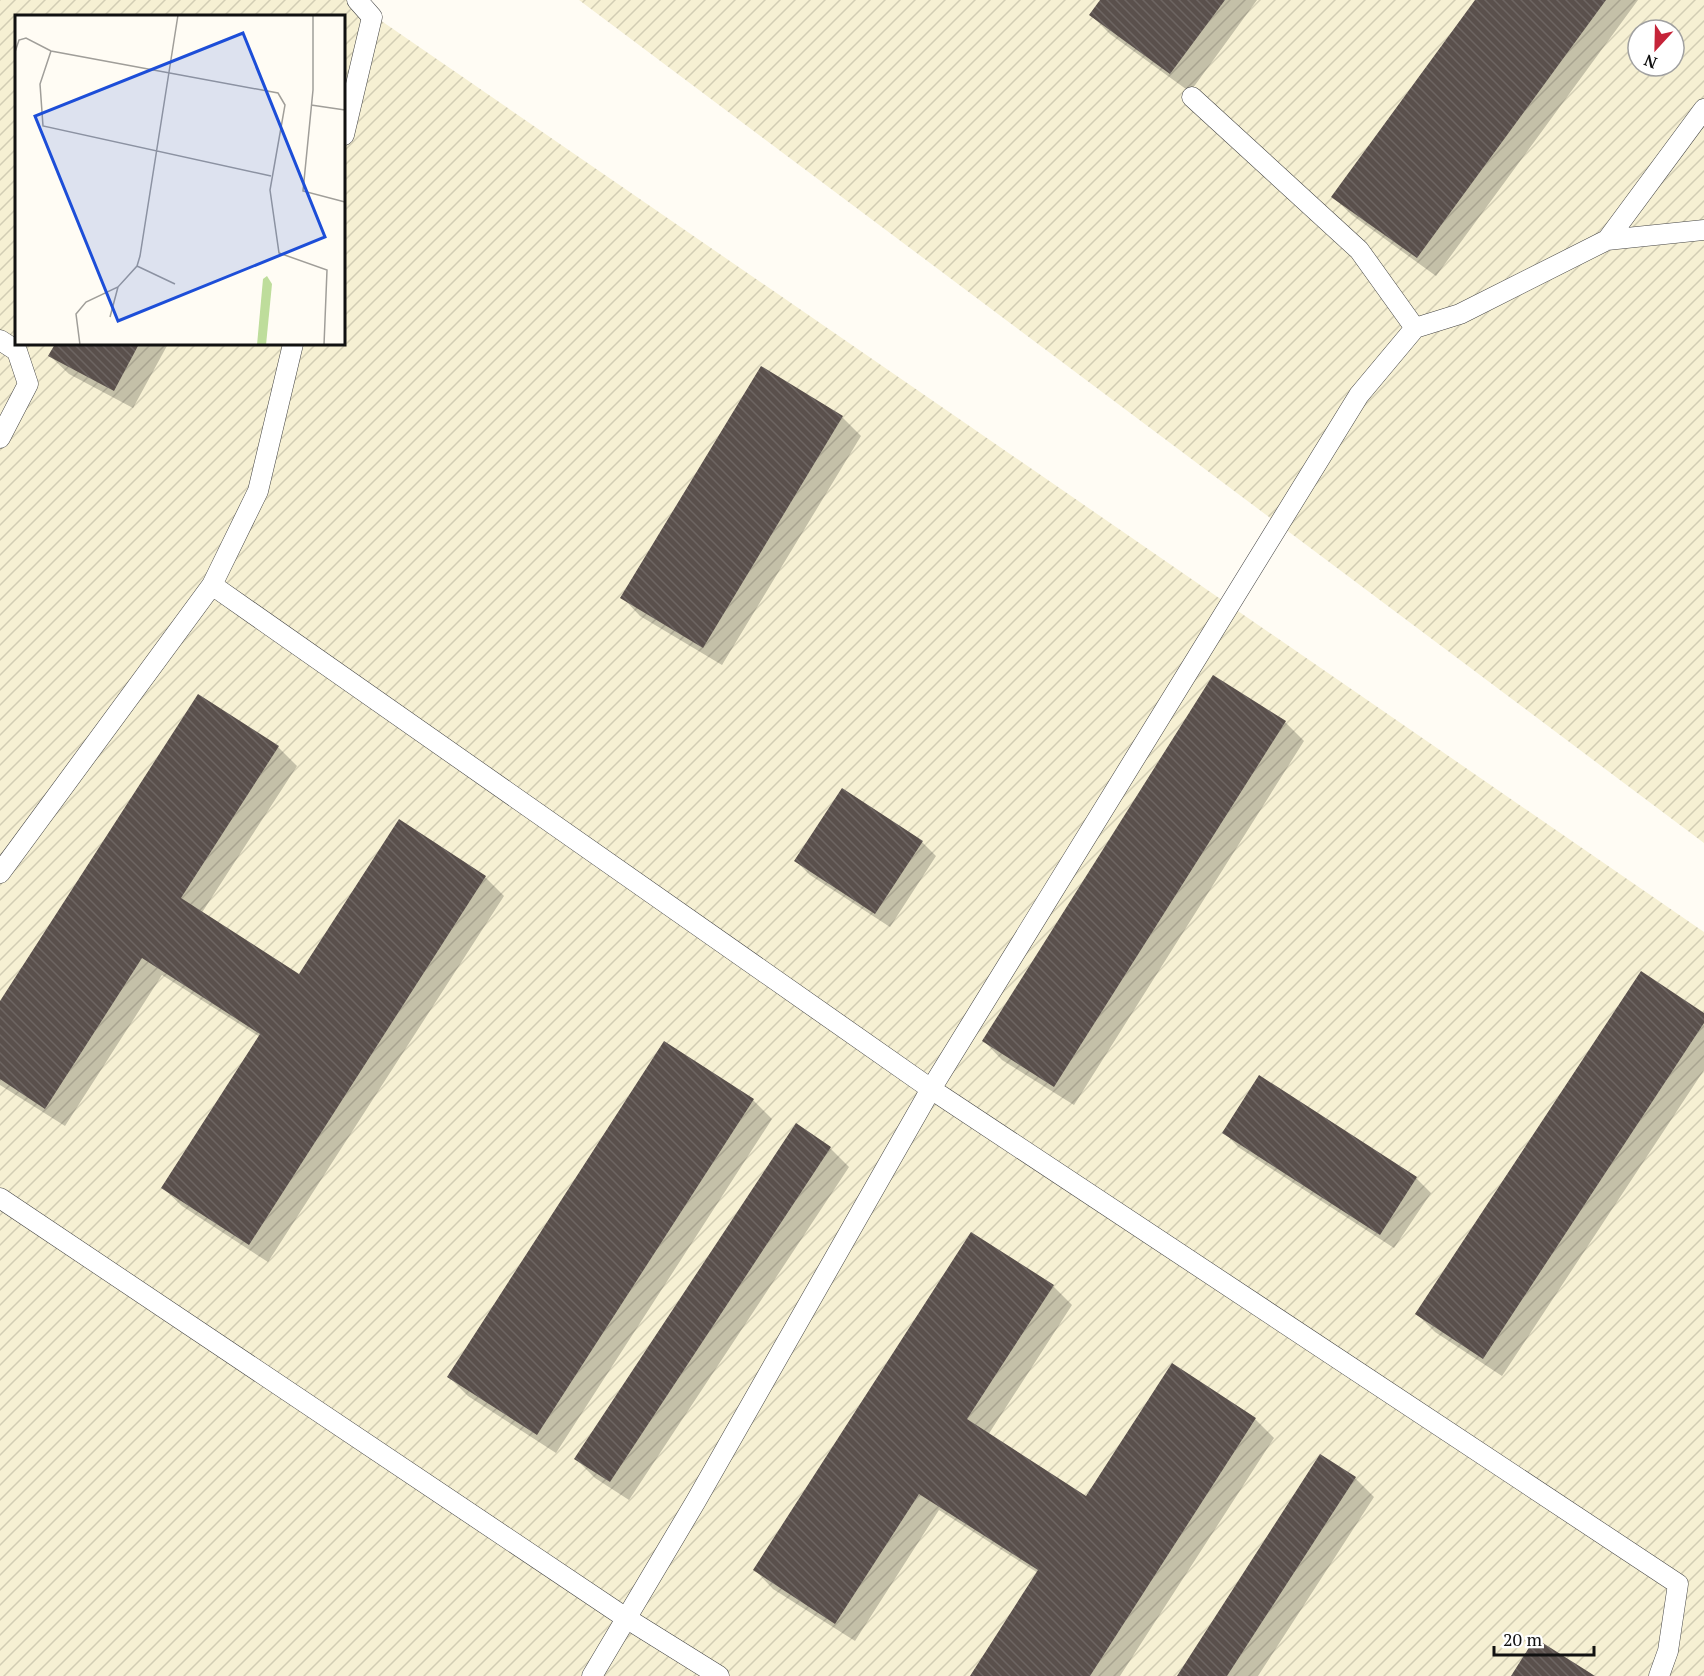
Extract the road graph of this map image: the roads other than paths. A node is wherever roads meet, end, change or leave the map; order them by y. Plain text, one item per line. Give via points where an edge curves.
1 (357, 0) edge
2 (1192, 97) dead end
3 (1704, 108) edge
4 (345, 131) edge
5 (1704, 230) edge
6 (1606, 240) junction
7 (1415, 328) junction
8 (0, 340) edge
9 (293, 345) edge
10 (0, 438) edge
11 (212, 585) junction
12 (0, 873) edge
13 (932, 1089) junction
14 (0, 1198) edge
15 (626, 1618) junction
16 (592, 1676) edge
17 (719, 1676) edge
18 (1659, 1676) edge

1 - 4 lane via 372,17
2 - 7 lane via 1359,250
3 - 6 lane
5 - 6 lane
6 - 7 lane via 1460,314
7 - 13 lane via 1359,395
8 - 10 lane via 17,351 28,384
9 - 11 lane via 258,491
11 - 12 lane
11 - 13 lane
13 - 15 lane
13 - 18 lane via 1678,1584 1668,1652
14 - 15 lane
15 - 16 lane
15 - 17 lane

